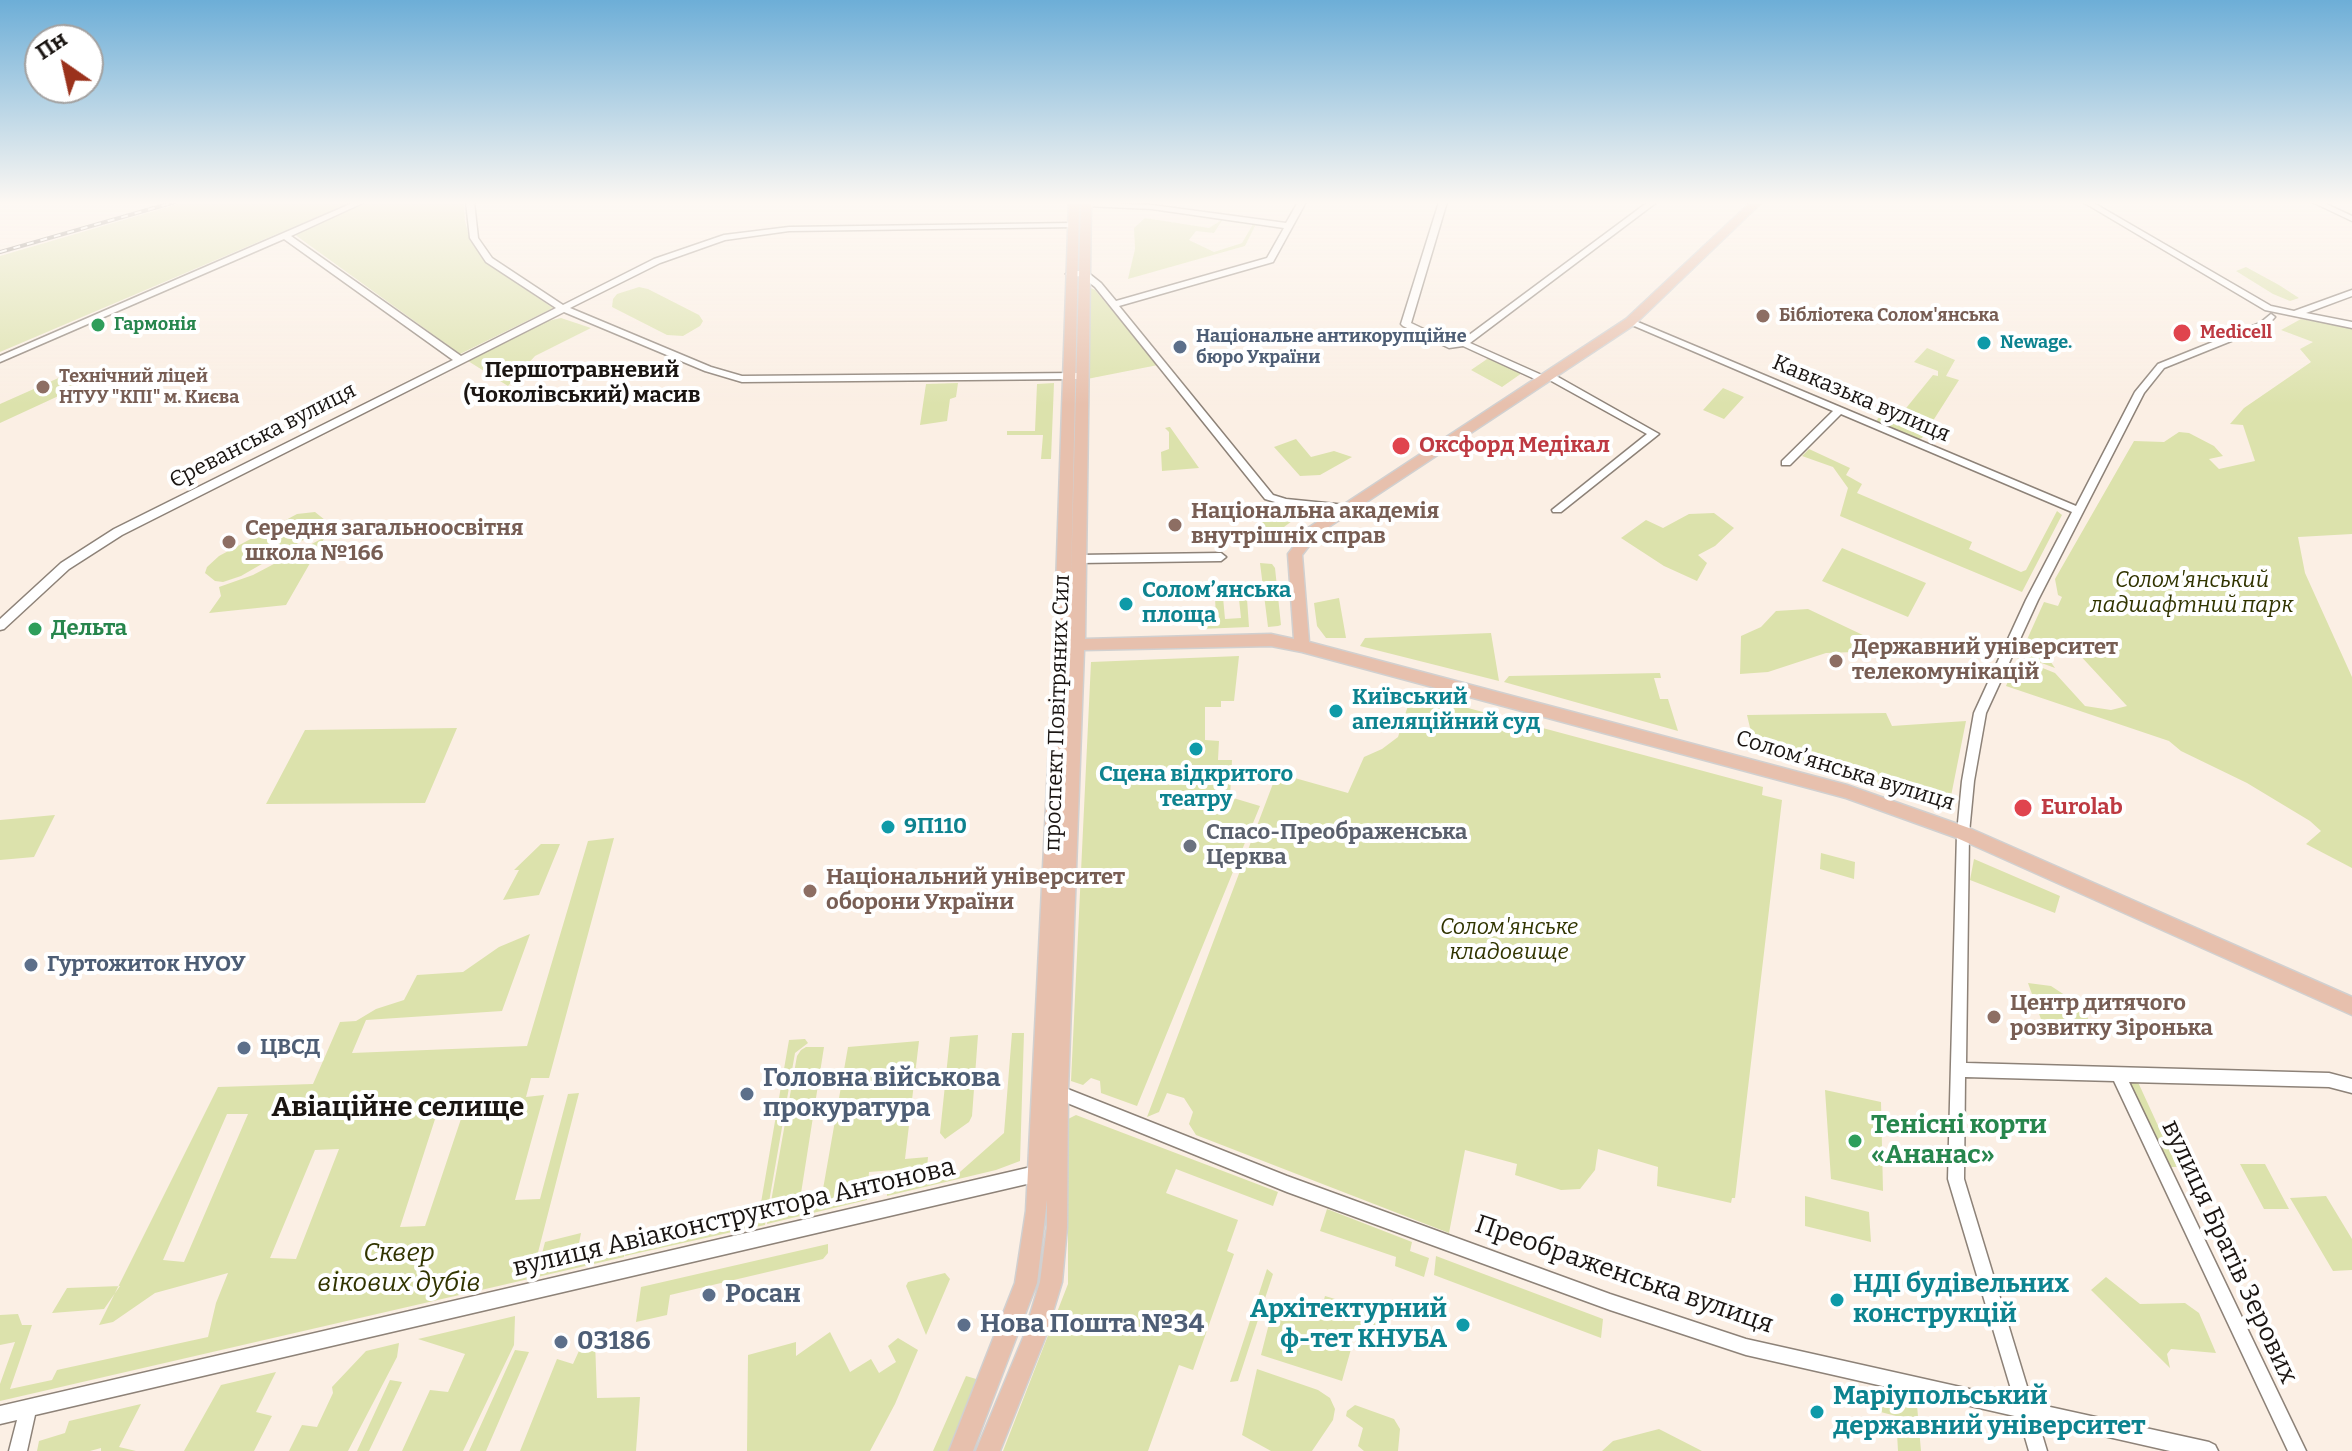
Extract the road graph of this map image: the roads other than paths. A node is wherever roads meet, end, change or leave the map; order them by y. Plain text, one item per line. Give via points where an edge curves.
1 (208, 270) edge
2 (333, 270) edge
3 (504, 270) edge
4 (639, 270) edge
5 (1076, 270) edge
6 (1076, 270) edge
7 (1236, 270) edge
8 (1422, 270) edge
9 (1562, 270) edge
10 (1685, 270) edge
11 (2199, 270) edge
12 (1076, 274) junction
13 (2352, 293) edge
14 (1115, 304) junction
15 (562, 308) junction
16 (2270, 313) junction
17 (2290, 314) junction
18 (1630, 322) junction
19 (2352, 325) edge
20 (1464, 343) junction
21 (0, 359) edge
22 (460, 360) junction
23 (1075, 376) junction
24 (1545, 377) junction
25 (1839, 411) junction
26 (1786, 463) dead end
27 (1346, 508) junction
28 (1557, 510) dead end
29 (2077, 510) junction
30 (1221, 557) dead end
31 (1078, 559) junction
32 (0, 626) edge
33 (1069, 645) junction
34 (1302, 646) junction
35 (1963, 833) junction
36 (2352, 1006) edge
37 (1958, 1070) junction
38 (2118, 1074) junction
39 (2352, 1086) edge
40 (1049, 1091) junction
41 (1048, 1172) junction
42 (2024, 1408) junction
43 (28, 1409) junction
44 (0, 1415) edge
45 (18, 1451) edge
46 (961, 1451) edge
47 (988, 1451) edge
48 (2038, 1451) edge
49 (2209, 1451) edge
50 (2297, 1451) edge

1 - 21 street
2 - 22 street
3 - 15 street
4 - 15 street, Єреванська вулиця
5 - 12 main road, проспект Повітряних Сил
6 - 12 main road, проспект Повітряних Сил
7 - 14 street
8 - 20 street via 1406,324 1446,345
9 - 20 street
10 - 18 main road
11 - 16 street
12 - 14 street via 1098,285
12 - 23 main road, проспект Повітряних Сил
13 - 17 street
14 - 27 street via 1264,493 1279,501
15 - 22 street, Єреванська вулиця
15 - 23 street via 708,369 755,381
16 - 17 street via 2284,319
16 - 29 street via 2263,325 2161,366 2138,394
17 - 19 street
18 - 24 main road
18 - 25 street, Кавказька вулиця
20 - 24 street
22 - 32 street, Єреванська вулиця via 118,532 65,566
23 - 31 main road, проспект Повітряних Сил
23 - 33 main road, проспект Повітряних Сил
24 - 27 main road
24 - 28 street via 1654,434
25 - 26 street
25 - 29 street, Кавказька вулиця
27 - 34 main road via 1313,531 1295,554
29 - 35 street via 1980,713
30 - 31 street
31 - 33 main road, проспект Повітряних Сил
33 - 34 main road via 1271,640
33 - 40 main road, проспект Повітряних Сил
34 - 35 main road, Соломʼянська вулиця via 1847,792
35 - 36 main road, Соломʼянська вулиця
35 - 37 street
37 - 38 street
37 - 42 street via 1956,1179
38 - 39 street via 2329,1080
38 - 50 street, вулиця Братів Зерових
40 - 41 main road, проспект Повітряних Сил
40 - 42 street, Преображенська вулиця via 1292,1186 1716,1337
41 - 43 street, вулиця Авіаконструктора Антонова
41 - 46 main road, проспект Повітряних Сил via 1026,1283
41 - 47 main road, проспект Повітряних Сил via 1051,1282
42 - 48 street
42 - 49 street, Преображенська вулиця
43 - 44 street, вулиця Авіаконструктора Антонова
43 - 45 street

